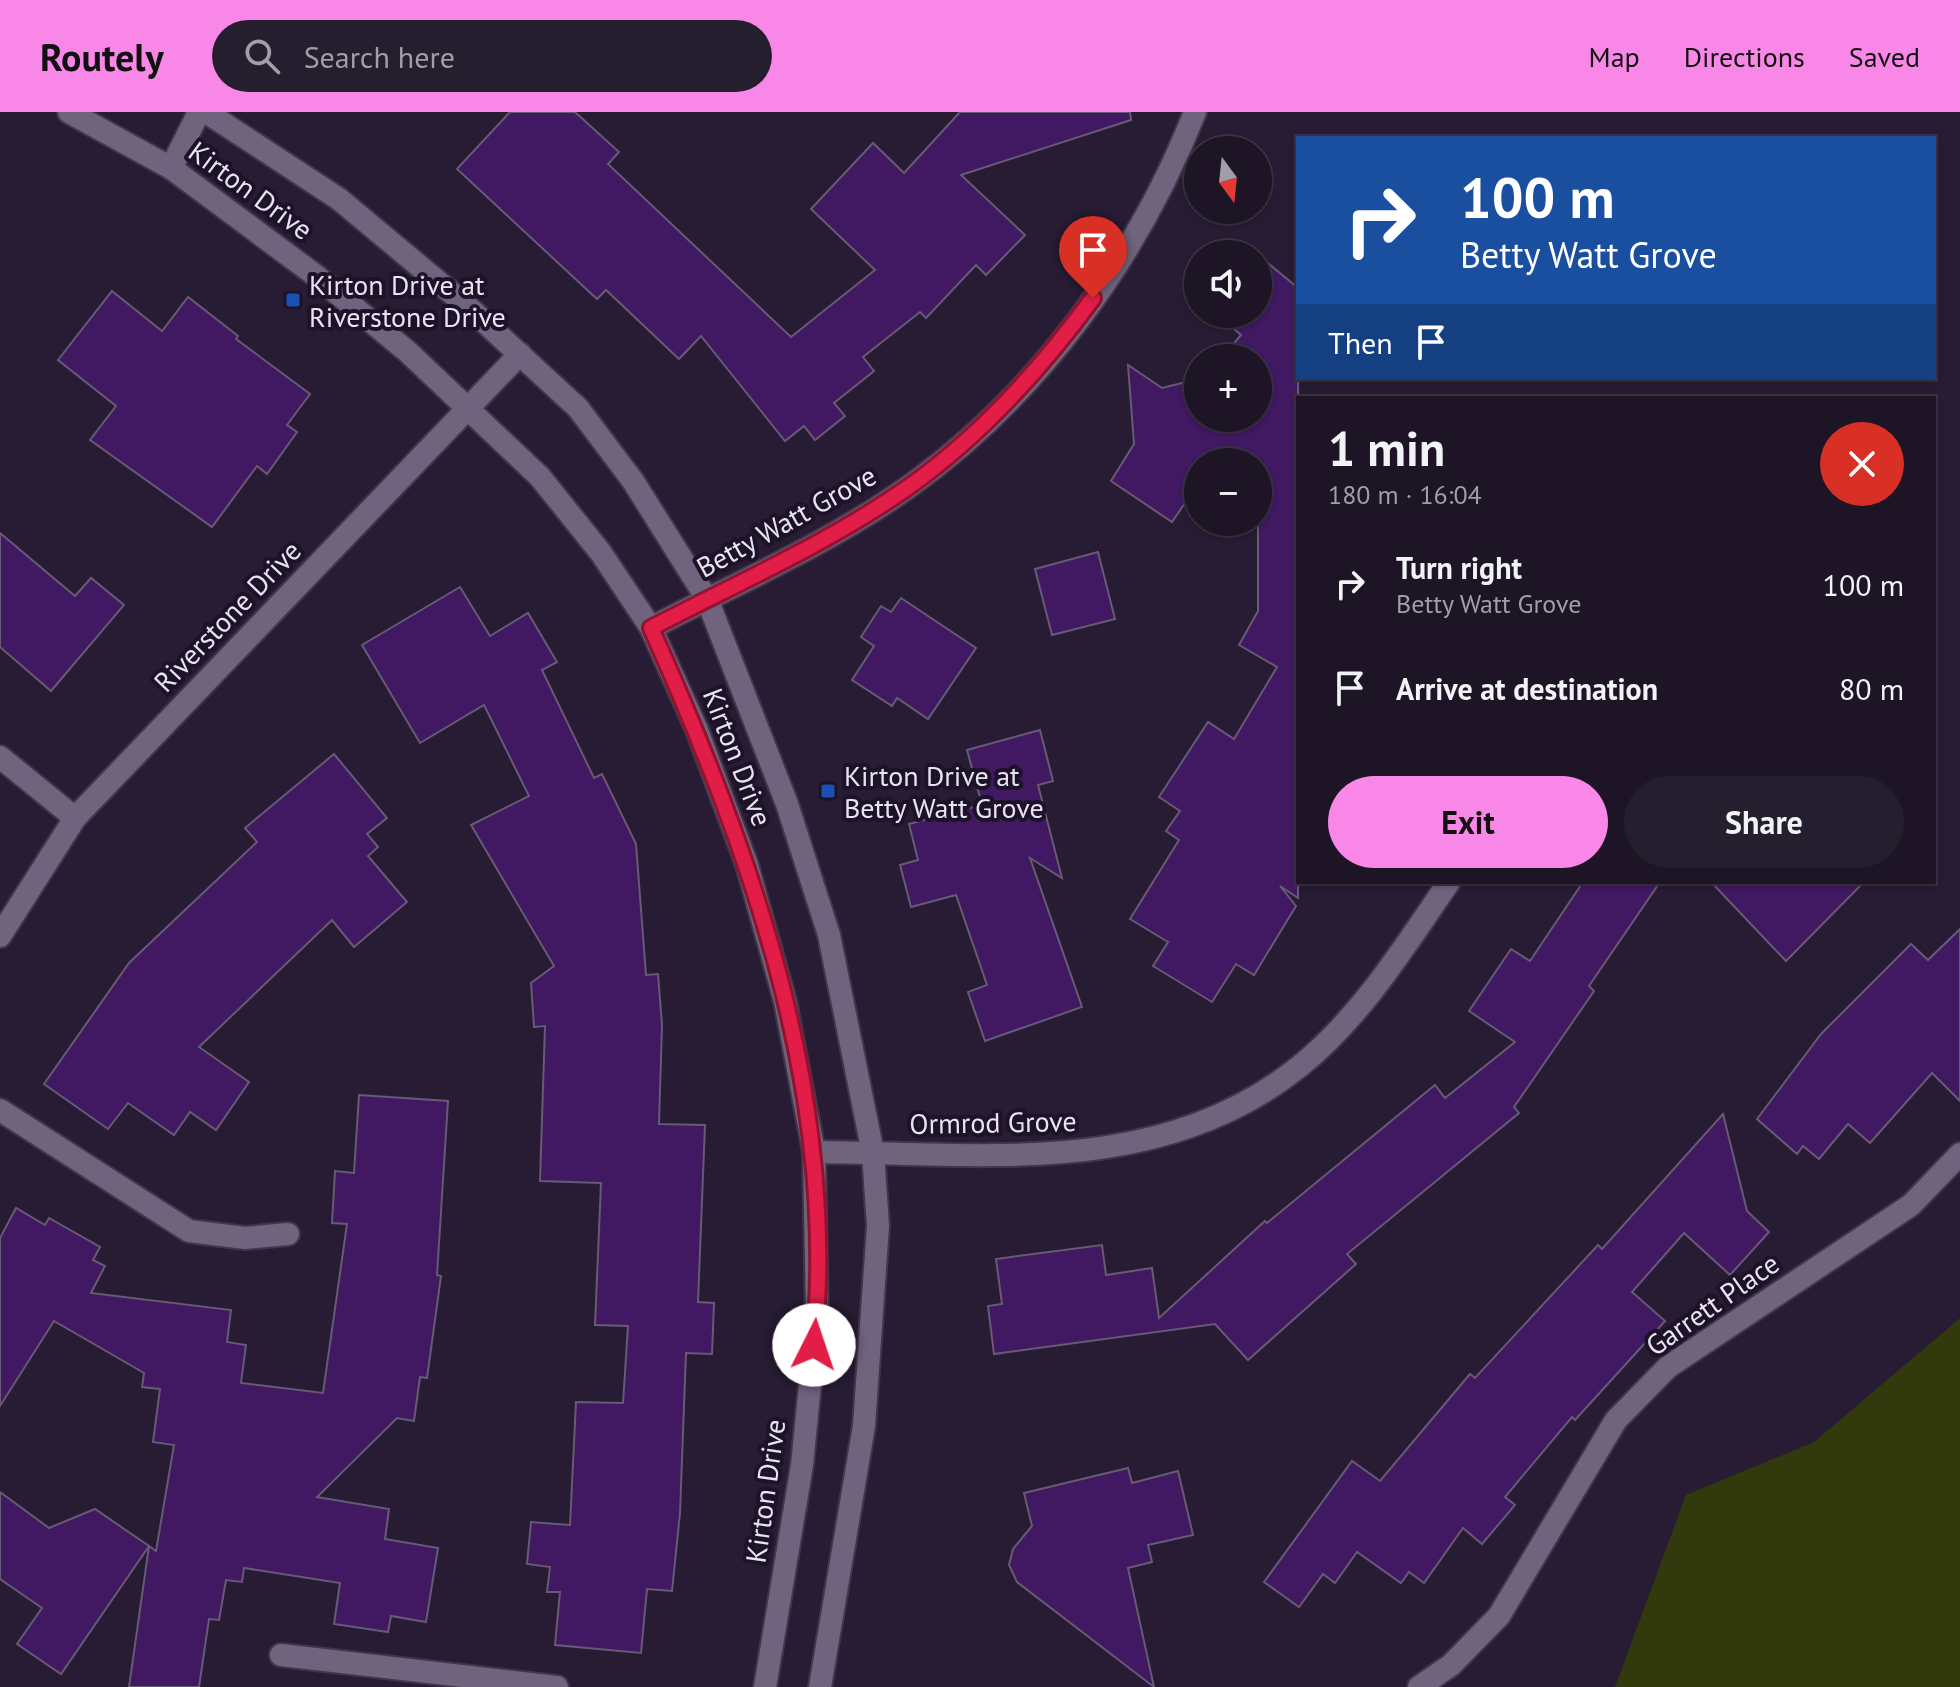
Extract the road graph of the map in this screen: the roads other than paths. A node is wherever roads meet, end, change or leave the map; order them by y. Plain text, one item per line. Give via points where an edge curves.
1 (69, 112) edge
2 (199, 112) edge
3 (206, 112) edge
4 (1195, 112) edge
5 (171, 168) junction
6 (520, 354) junction
7 (468, 408) junction
8 (707, 599) junction
9 (651, 628) junction
10 (0, 757) edge
11 (75, 818) junction
12 (1448, 884) edge
13 (0, 936) edge
14 (0, 1110) edge
15 (814, 1152) junction
16 (873, 1153) junction
17 (1960, 1154) edge
18 (288, 1234) dead end
19 (281, 1655) dead end
20 (557, 1687) edge
21 (765, 1687) edge
22 (820, 1687) edge
23 (1419, 1687) edge

1 - 5 street, Kirton Drive
2 - 5 street
3 - 6 street, Kirton Drive via 339,199
4 - 8 street, Betty Watt Grove via 1129,248 1056,348 978,429 908,487
5 - 7 street, Kirton Drive via 315,275
6 - 7 street, Riverstone Drive
6 - 8 street, Kirton Drive via 578,408 633,481
7 - 9 street, Kirton Drive via 540,477 601,553
7 - 11 street, Riverstone Drive
8 - 9 street, Betty Watt Grove
8 - 16 street, Kirton Drive via 787,804 829,935
9 - 15 street, Kirton Drive via 697,730 747,865 785,1001
10 - 11 street
11 - 13 street, Riverstone Drive
12 - 16 street, Ormrod Grove via 1350,1018 1299,1067 1235,1107 1157,1138 1072,1154
14 - 18 street via 189,1231 245,1238
15 - 16 street, Ormrod Grove
15 - 21 street, Kirton Drive via 817,1315 802,1465
16 - 22 street, Kirton Drive via 878,1226 864,1426
17 - 23 street, Garrett Place via 1911,1205 1668,1367 1616,1420 1499,1616 1451,1665
19 - 20 street

